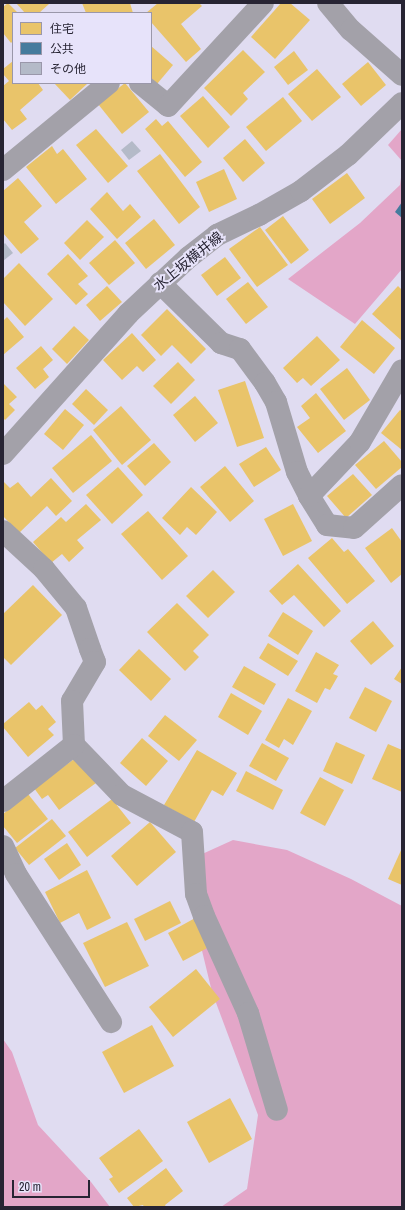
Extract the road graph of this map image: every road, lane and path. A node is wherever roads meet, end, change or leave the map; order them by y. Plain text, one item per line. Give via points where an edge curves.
1 (263, 3) edge
2 (328, 3) edge
3 (402, 75) edge
4 (108, 84) edge
5 (141, 84) edge
6 (402, 103) edge
7 (3, 170) edge
8 (160, 283) junction
9 (402, 370) edge
10 (3, 454) edge
11 (402, 484) edge
12 (308, 496) junction
13 (3, 532) edge
14 (74, 745) junction
15 (3, 801) edge
16 (3, 846) edge
17 (111, 1022) dead end
18 (278, 1110) dead end

1 - 5 street via 168,106
2 - 3 street via 351,30
4 - 7 street
6 - 8 street, 水上坂横井線 via 348,155 301,191 217,235
8 - 10 street, 水上坂横井線
8 - 12 street via 221,343 240,349 265,383 276,402 297,472
9 - 12 street via 360,442
11 - 12 street via 354,528 327,524
13 - 14 street via 44,569 76,608 95,662 72,701
14 - 15 street
14 - 18 street via 122,795 192,832 196,894 248,1013
16 - 17 street via 16,874

